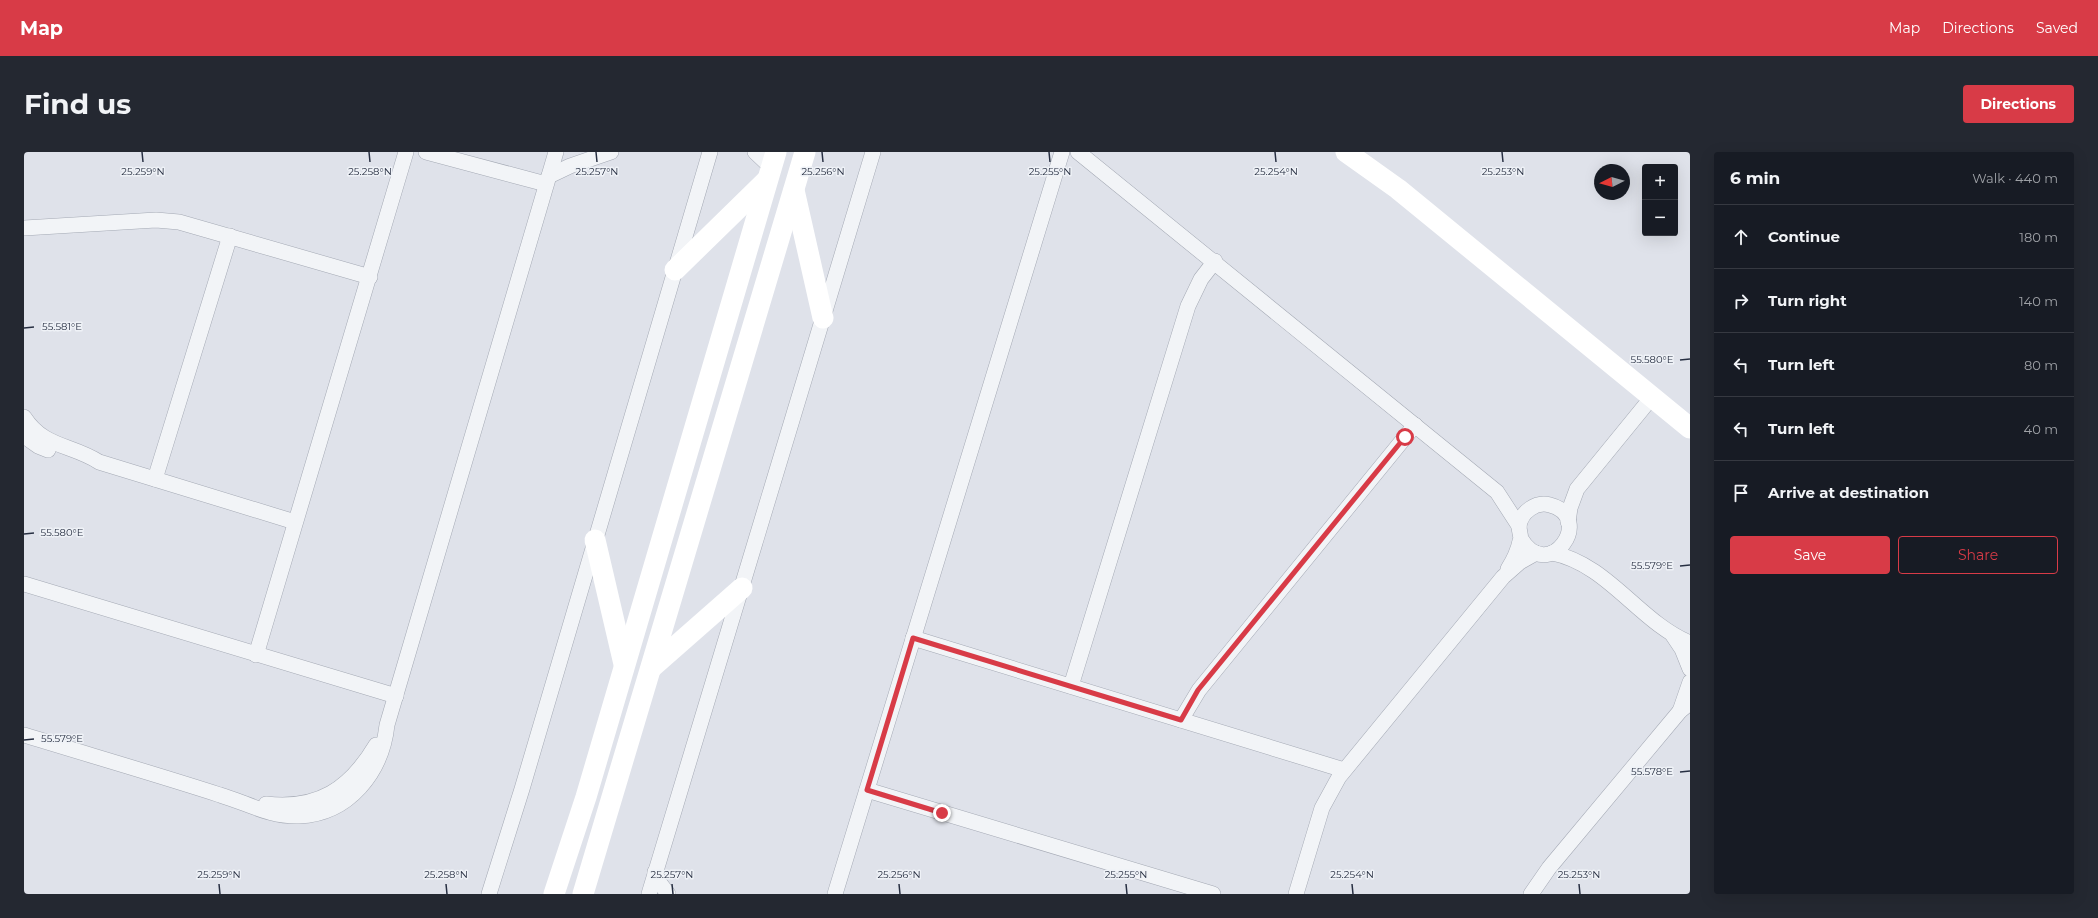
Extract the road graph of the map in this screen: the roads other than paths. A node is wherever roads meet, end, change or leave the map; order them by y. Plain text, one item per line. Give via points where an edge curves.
1 (406, 152) edge
2 (426, 152) edge
3 (556, 152) edge
4 (611, 152) edge
5 (710, 152) edge
6 (755, 152) edge
7 (805, 152) edge
8 (873, 152) edge
9 (1062, 152) edge
10 (1078, 152) edge
11 (1346, 152) edge
12 (1363, 152) edge
13 (772, 166) edge
14 (548, 180) junction
15 (794, 188) junction
16 (1398, 189) junction
17 (24, 228) edge
18 (230, 236) junction
19 (1215, 261) junction
20 (675, 270) junction
21 (370, 278) junction
22 (823, 318) junction
23 (1652, 397) junction
24 (24, 417) edge
25 (1415, 425) junction
26 (1690, 428) edge
27 (24, 436) edge
28 (99, 462) junction
29 (155, 479) junction
30 (1577, 489) junction
31 (1498, 492) junction
32 (1539, 505) junction
33 (295, 522) junction
34 (1568, 529) junction
35 (1520, 533) junction
36 (595, 540) junction
37 (1536, 553) junction
38 (1552, 553) junction
39 (1586, 565) junction
40 (1503, 577) junction
41 (24, 584) edge
42 (742, 588) junction
43 (1671, 634) junction
44 (913, 638) junction
45 (1690, 642) edge
46 (256, 655) junction
47 (624, 665) junction
48 (651, 668) junction
49 (1690, 669) edge
50 (1690, 682) edge
51 (1071, 686) junction
52 (396, 696) junction
53 (1685, 707) edge
54 (1181, 720) junction
55 (24, 735) edge
56 (1344, 770) junction
57 (867, 790) junction
58 (655, 872) junction
59 (489, 894) edge
60 (554, 894) edge
61 (583, 894) edge
62 (649, 894) edge
63 (668, 894) edge
64 (835, 894) edge
65 (1212, 894) edge
66 (1296, 894) edge
67 (1531, 894) edge

1 - 21 street
2 - 14 street
3 - 14 street
4 - 14 street via 570,166
5 - 20 street
6 - 13 street
7 - 15 street
8 - 22 street
9 - 44 street
10 - 19 street
11 - 16 street
12 - 16 street
13 - 20 street
13 - 47 street
14 - 52 street
15 - 22 street
15 - 48 street
16 - 23 street
17 - 18 street via 168,220
18 - 21 street
18 - 29 street
19 - 25 street
19 - 51 street via 1201,279 1188,306
20 - 36 street
21 - 33 street
22 - 42 street
23 - 26 street
23 - 30 street
24 - 28 street via 34,431 49,442 85,454
25 - 31 street
25 - 54 street via 1198,690
27 - 28 street via 44,449
28 - 29 street
29 - 33 street
30 - 32 street
30 - 34 street
31 - 32 street
31 - 35 street
32 - 34 street via 1549,504 1561,510
32 - 35 street via 1525,513
33 - 46 street
34 - 38 street via 1562,547
34 - 39 street
35 - 37 street via 1525,545
35 - 40 street
36 - 47 street
36 - 59 street
37 - 38 street
37 - 40 street via 1520,562
38 - 39 street
39 - 43 street
40 - 56 street
41 - 46 street
42 - 48 street
42 - 58 street
43 - 45 street
43 - 49 street via 1682,649
44 - 51 street
44 - 57 street
46 - 52 street
47 - 60 street via 586,797
48 - 61 street
50 - 53 street
51 - 54 street
52 - 55 street via 387,725 357,773 340,788 320,799 299,804 276,805 223,796
53 - 67 street via 1549,868
54 - 56 street
56 - 66 street via 1331,788 1322,808
57 - 64 street
57 - 65 street
58 - 62 street
58 - 63 street

